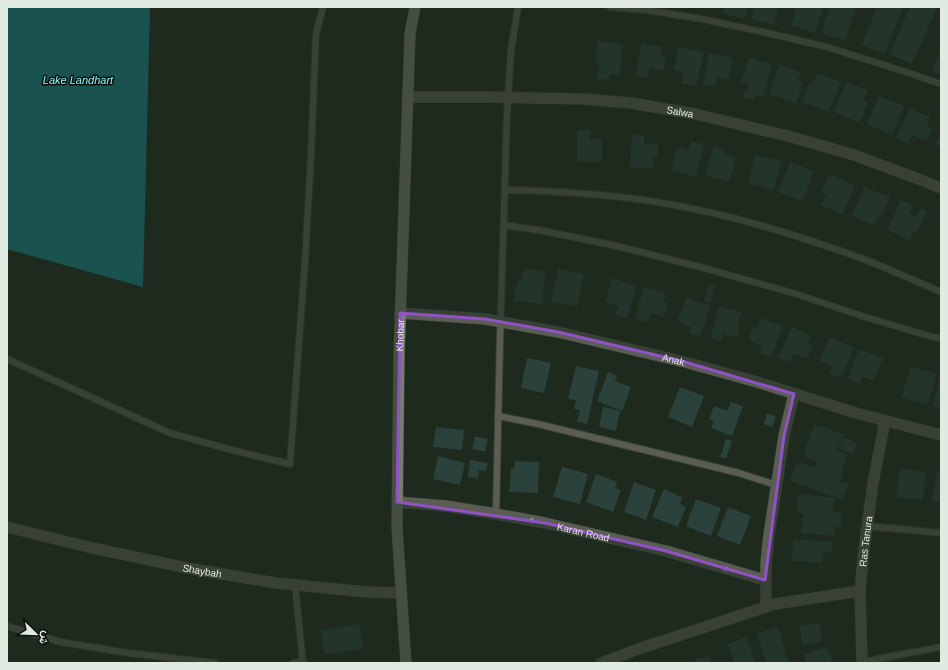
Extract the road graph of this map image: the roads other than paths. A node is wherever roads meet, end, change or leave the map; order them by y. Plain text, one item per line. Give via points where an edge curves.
1 (323, 7) edge
2 (415, 7) edge
3 (518, 7) edge
4 (610, 7) edge
5 (941, 84) edge
6 (408, 97) junction
7 (508, 97) junction
8 (941, 188) edge
9 (505, 190) junction
10 (504, 225) junction
11 (941, 292) edge
12 (400, 313) junction
13 (500, 322) junction
14 (941, 338) edge
15 (7, 359) edge
16 (794, 394) junction
17 (498, 416) junction
18 (885, 421) junction
19 (941, 435) edge
20 (776, 485) junction
21 (397, 502) junction
22 (496, 514) junction
23 (867, 526) junction
24 (7, 527) edge
25 (941, 534) edge
26 (766, 580) junction
27 (295, 585) junction
28 (860, 591) junction
29 (401, 593) junction
30 (766, 607) junction
31 (7, 626) edge
32 (941, 647) edge
33 (215, 663) edge
34 (293, 663) edge
35 (303, 663) edge
36 (406, 663) edge
37 (601, 663) edge
38 (862, 663) edge

1 - 15 lane via 316,34 305,254 290,464 170,433
2 - 6 main road, Khobar via 410,34
3 - 7 lane via 510,50
4 - 5 lane via 702,19 772,34 827,47
6 - 7 street, Salwa
6 - 12 main road, Khobar
7 - 8 street, Salwa via 631,103 695,114 854,155
7 - 9 lane
9 - 10 lane
9 - 11 lane via 606,195 663,203 730,217 866,260
10 - 13 lane
10 - 14 lane via 621,247 697,266
12 - 13 street, Anak
12 - 21 main road, Khobar
13 - 16 street, Anak via 632,349
13 - 17 lane
16 - 18 street, Anak
16 - 20 street
17 - 20 lane via 739,473
17 - 22 lane
18 - 19 street, Anak
18 - 23 street, Ras Tanura
20 - 26 street
21 - 22 street, Karan Road
21 - 29 main road, Khobar
26 -> 22 street, Karan Road via 618,539
23 - 25 lane
23 - 28 street, Ras Tanura
24 - 27 street, Shaybah via 187,568
26 - 30 street
27 - 29 street, Shaybah
27 - 35 lane
28 - 30 street
28 - 38 street, Ras Tanura
29 - 36 main road, Khobar
30 - 37 street
31 - 33 lane via 61,642
32 - 38 lane
34 - 35 lane

